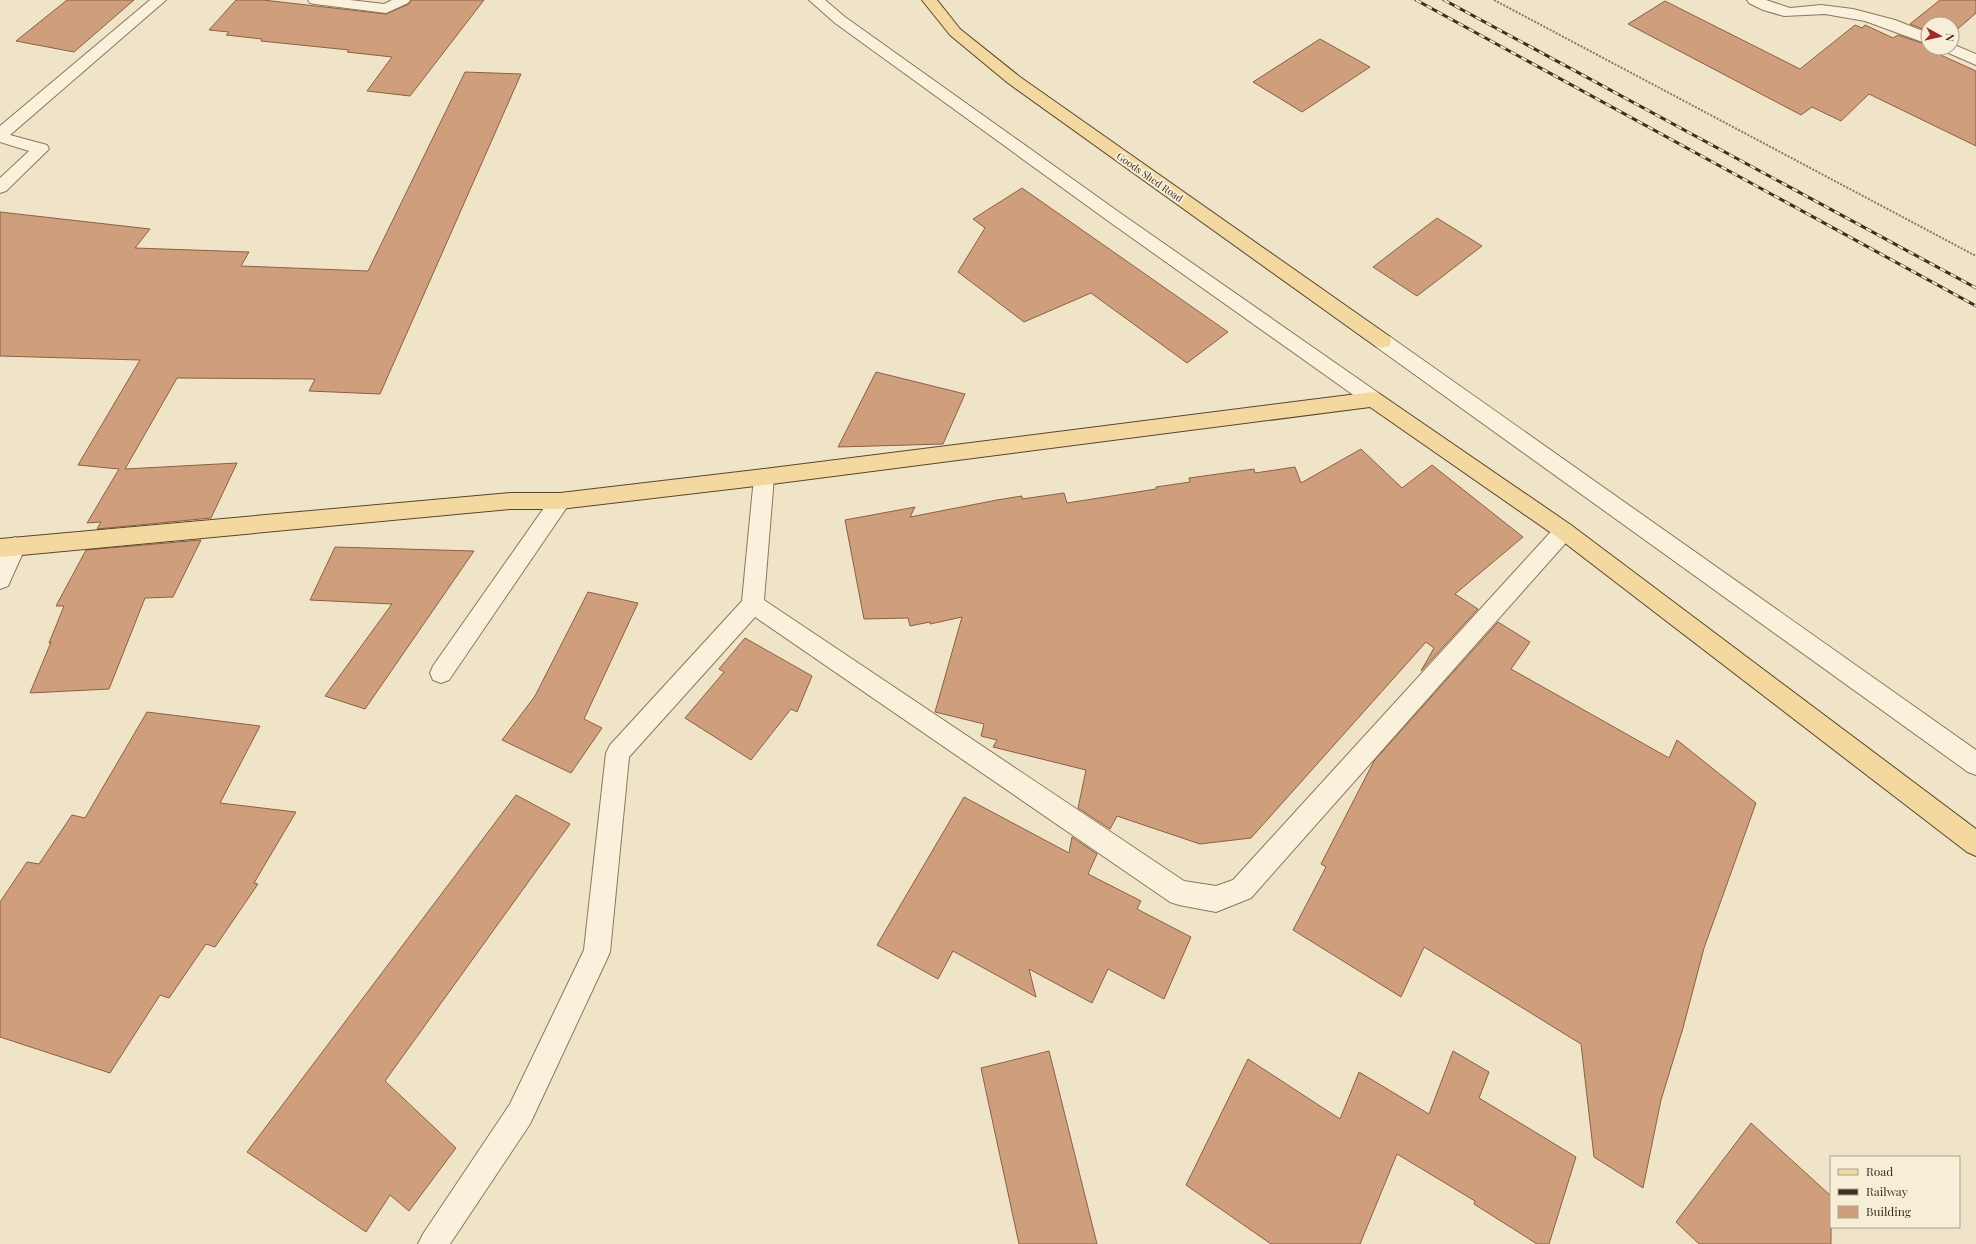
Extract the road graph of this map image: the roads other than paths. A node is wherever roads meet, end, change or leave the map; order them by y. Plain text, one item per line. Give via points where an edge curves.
1 (158, 0) edge
2 (316, 0) edge
3 (403, 0) edge
4 (816, 0) edge
5 (929, 0) edge
6 (1754, 0) edge
7 (1920, 36) edge
8 (1960, 53) edge
9 (1976, 60) edge
10 (0, 136) edge
11 (0, 187) edge
12 (1382, 341) joint
13 (1373, 399) junction
14 (764, 477) junction
15 (560, 501) junction
16 (1564, 531) junction
17 (7, 547) edge
18 (0, 580) edge
19 (753, 604) junction
20 (441, 673) dead end
21 (1976, 764) edge
22 (1976, 844) edge
23 (433, 1244) edge

1 - 10 street
2 - 3 street via 386,9
4 - 13 street via 840,20 1110,214
5 - 12 main road, Goods Shed Road via 955,32 1014,80
6 - 7 street via 1772,8 1793,12 1823,9 1864,15 1884,20
8 - 9 street
10 - 11 street via 41,149
12 - 21 street
13 - 14 main road
13 - 16 main road
14 - 15 main road
14 - 19 street
15 - 17 main road via 510,501
15 - 20 street
16 - 19 street via 1242,889 1216,899 1179,894
16 - 22 main road
17 - 18 street
19 - 23 street via 618,753 597,952 520,1114

